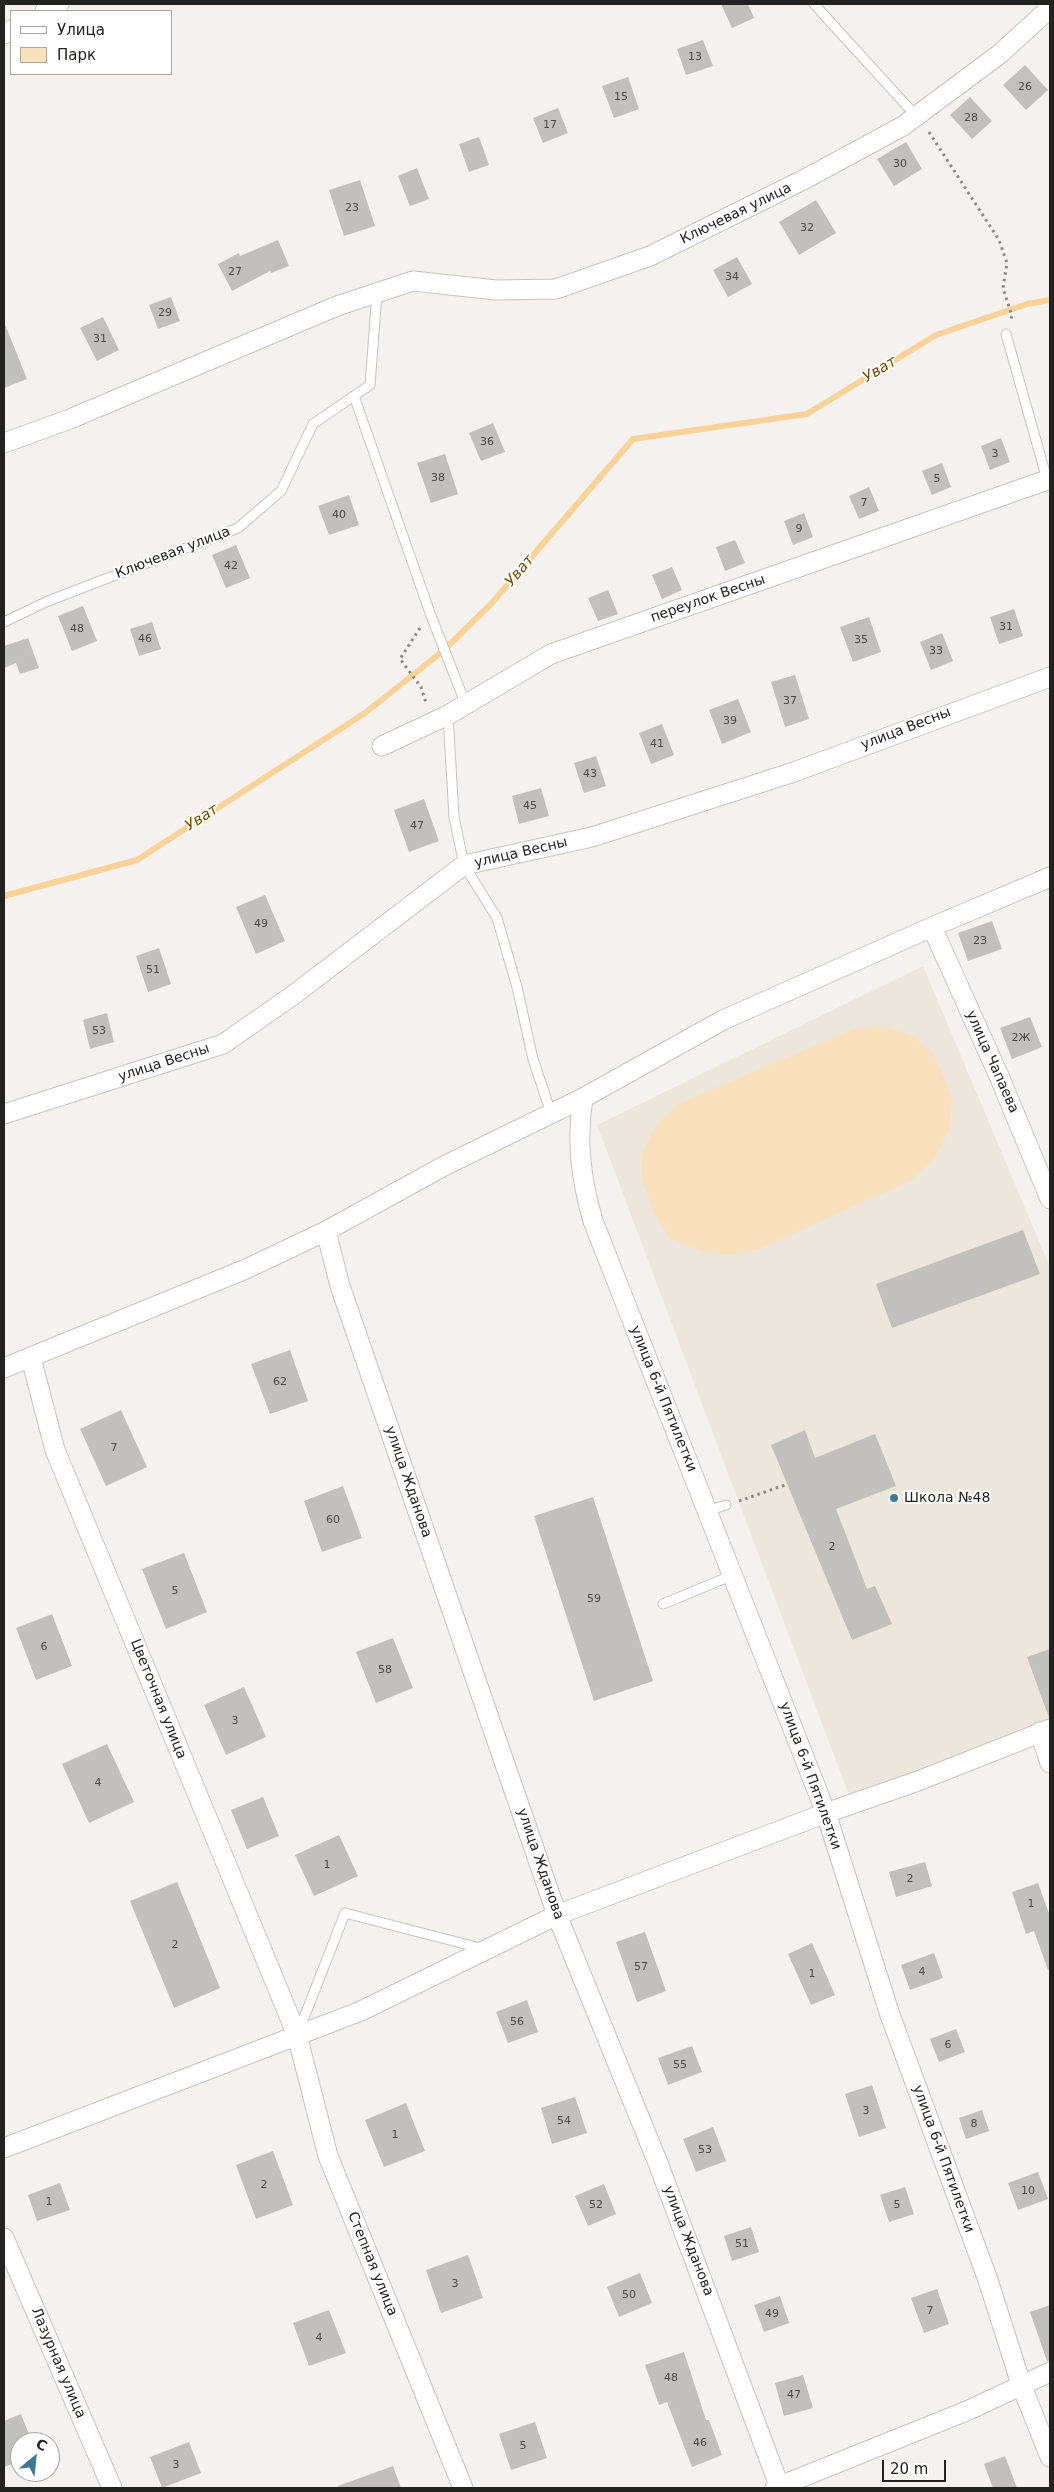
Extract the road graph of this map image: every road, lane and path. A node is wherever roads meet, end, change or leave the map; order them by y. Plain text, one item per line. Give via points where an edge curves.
1 (59, 4) edge
2 (814, 4) edge
3 (1050, 8) edge
4 (47, 10) edge
5 (916, 116) junction
6 (377, 293) junction
7 (1012, 316) dead end
8 (1006, 334) dead end
9 (354, 396) junction
10 (4, 443) edge
11 (1049, 484) edge
12 (430, 613) junction
13 (4, 622) edge
14 (1050, 677) edge
15 (421, 687) dead end
16 (466, 704) junction
17 (448, 715) junction
18 (382, 746) dead end
19 (464, 865) junction
20 (1050, 877) edge
21 (932, 927) junction
22 (583, 1098) junction
23 (4, 1114) edge
24 (552, 1114) junction
25 (1050, 1199) edge
26 (326, 1231) junction
27 (31, 1358) junction
28 (4, 1368) edge
29 (785, 1485) dead end
30 (726, 1505) joint
31 (707, 1511) junction
32 (733, 1575) junction
33 (663, 1604) dead end
34 (1045, 1731) edge
35 (1050, 1764) edge
36 (826, 1813) junction
37 (557, 1915) junction
38 (488, 1950) junction
39 (296, 2035) junction
40 (4, 2148) edge
41 (4, 2238) edge
42 (1050, 2372) edge
43 (1022, 2384) junction
44 (1050, 2456) edge
45 (112, 2488) edge
46 (463, 2488) edge
47 (778, 2488) edge

1 - 4 street
2 - 5 lane
3 - 5 street, Ключевая улица via 1001,53
5 - 6 street, Ключевая улица via 805,179 650,256 556,289 496,290 413,281
5 - 7 path via 999,240 1007,263 1003,288
6 - 9 lane, Ключевая улица via 370,385
6 - 10 street, Ключевая улица via 337,306 70,419
8 - 11 lane
9 - 12 lane
9 - 13 lane, Ключевая улица via 313,424 281,491 238,528 48,601
11 - 16 street, переулок Весны via 551,654
12 - 15 path via 400,659
12 - 16 lane
14 - 19 street, улица Весны via 794,772 592,837
16 - 17 street, переулок Весны
17 - 18 street, переулок Весны
17 - 19 lane via 454,817
19 - 23 street, улица Весны via 292,996 223,1044
19 - 24 lane via 497,918 517,987 532,1059
20 - 21 street
21 - 22 street via 723,1020
21 - 25 street, улица Чапаева
22 - 24 street
22 - 31 street, улица 6-й Пятилетки via 578,1149 583,1186 593,1221
24 - 26 street via 444,1166
26 - 27 street via 246,1269
26 - 37 street, улица Жданова via 340,1286
27 - 28 street
27 - 39 street, Цветочная улица via 56,1450
29 - 30 path
30 - 31 lane
31 - 32 street, улица 6-й Пятилетки
32 - 33 lane
32 - 36 street, улица 6-й Пятилетки
34 - 35 street
34 - 36 street
36 - 37 street
36 - 43 street, улица 6-й Пятилетки via 890,2015 988,2280
37 - 38 street
37 - 47 street, улица Жданова via 658,2163
38 - 39 street via 361,2011
38 - 39 lane via 344,1914
39 - 40 street
39 - 46 street, Степная улица via 328,2156
41 - 45 street, Лазурная улица
42 - 43 street
43 - 44 street, улица 6-й Пятилетки
43 - 47 street via 969,2410

